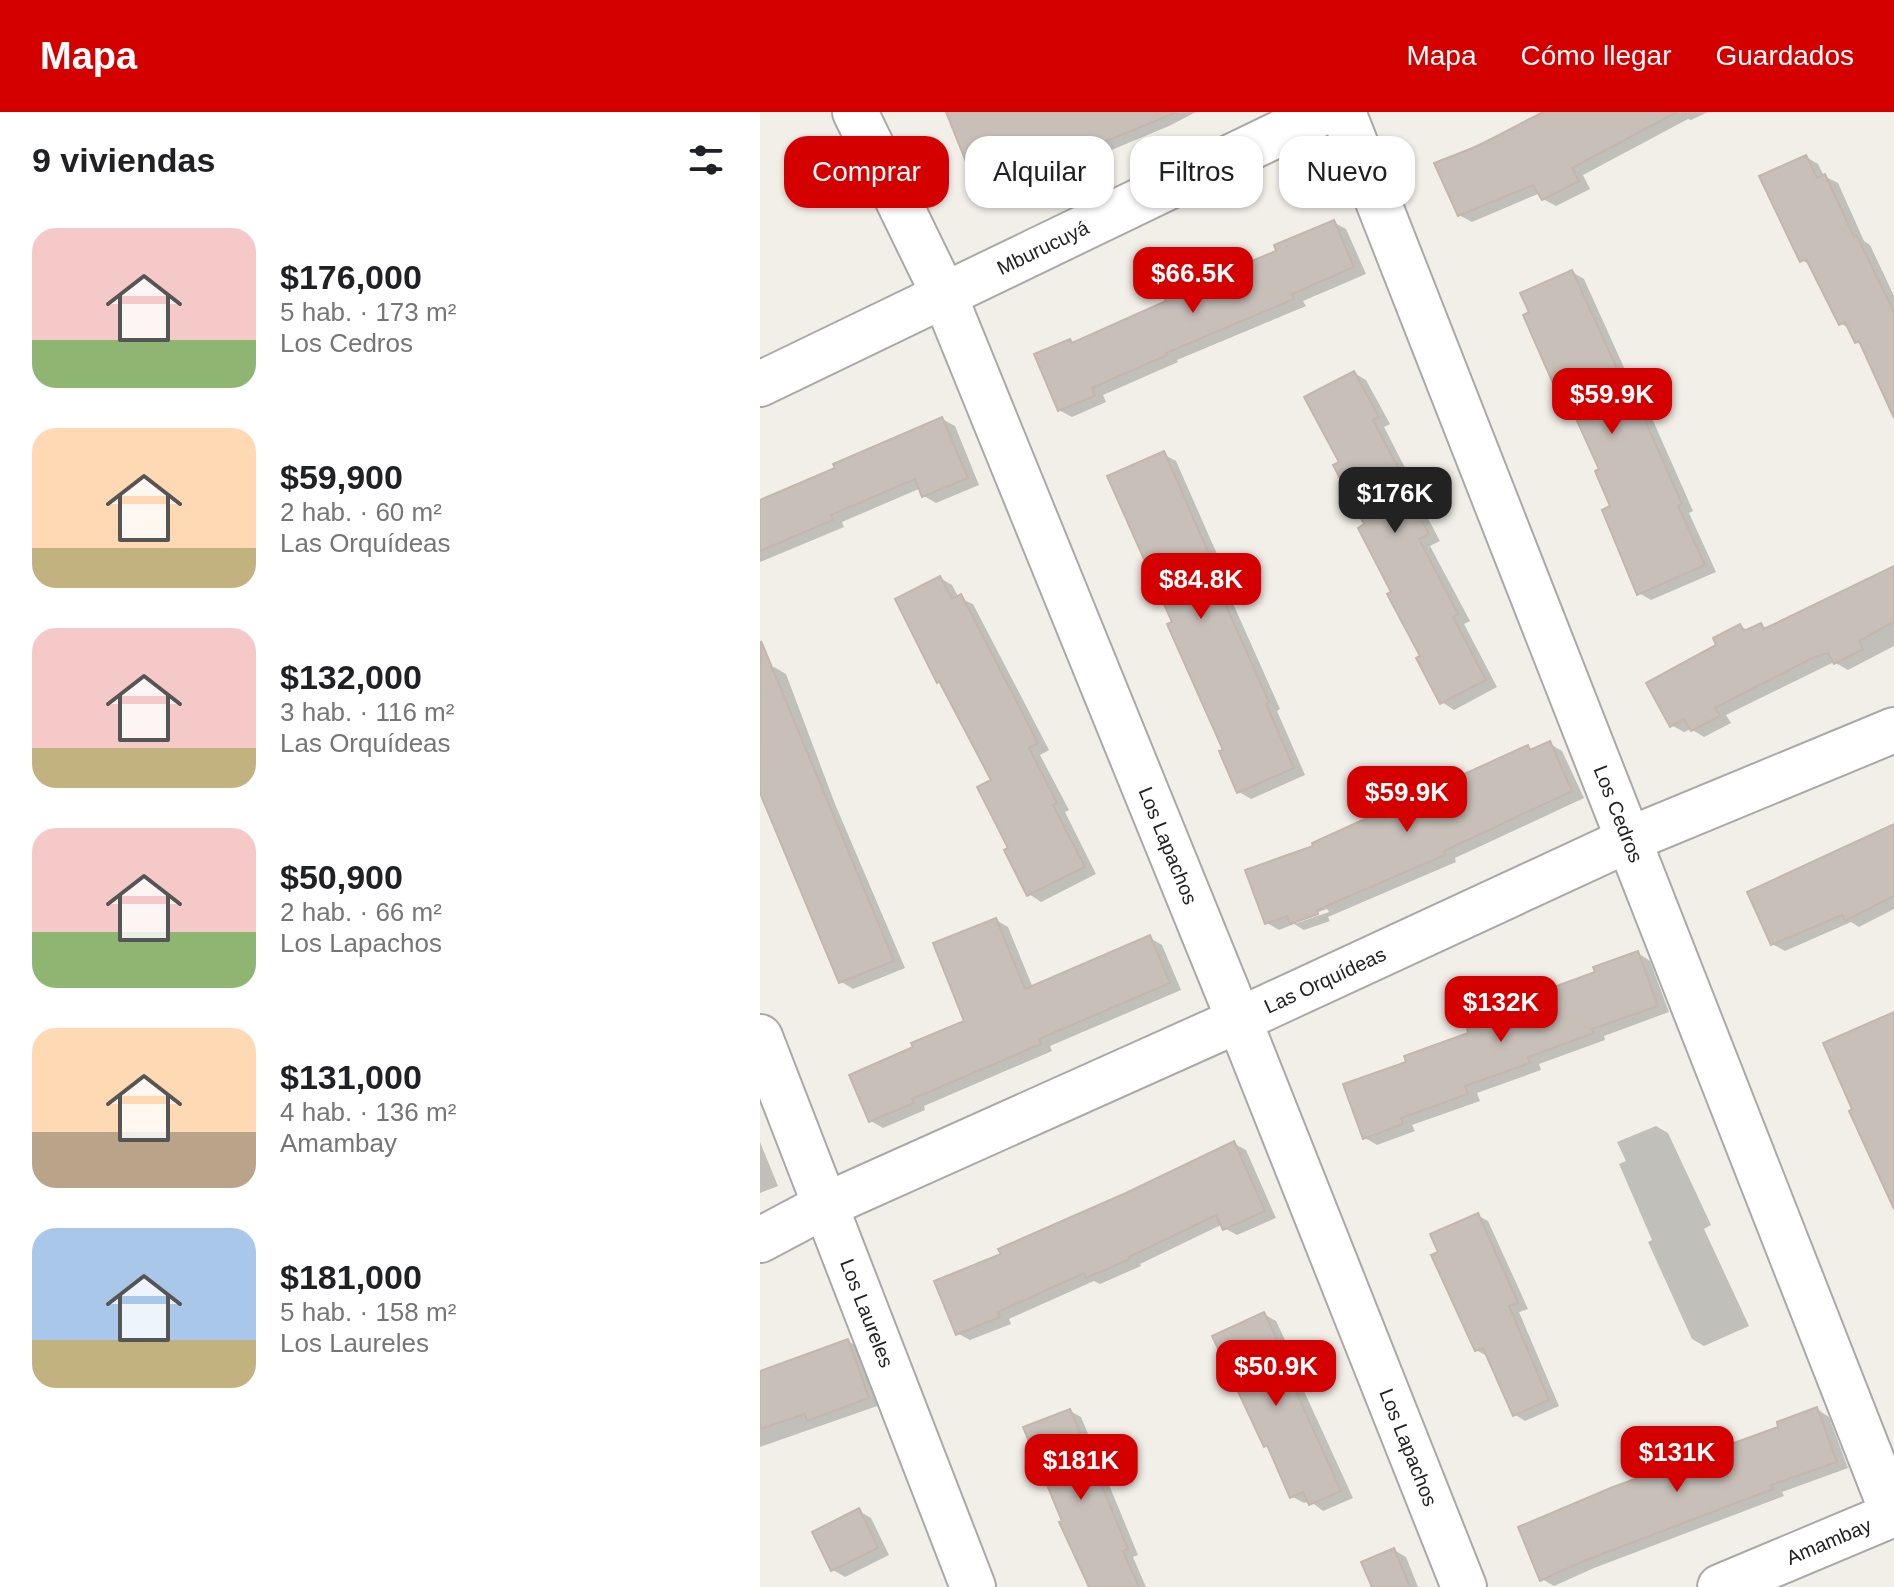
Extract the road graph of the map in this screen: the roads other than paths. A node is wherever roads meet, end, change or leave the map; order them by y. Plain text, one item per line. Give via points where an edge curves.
1 (855, 112) edge
2 (1324, 112) edge
3 (1343, 112) edge
4 (945, 297) junction
5 (760, 384) edge
6 (1894, 730) edge
7 (1628, 840) junction
8 (1239, 1020) junction
9 (760, 1037) edge
10 (824, 1206) junction
11 (760, 1240) edge
12 (1894, 1514) edge
13 (973, 1587) edge
14 (1464, 1587) edge
15 (1720, 1587) edge

1 - 4 street, Los Lapachos
2 - 4 street, Mburucuyá
3 - 7 street, Los Cedros
4 - 5 street, Mburucuyá
4 - 8 street, Los Lapachos
6 - 7 street, Las Orquídeas
7 - 8 street, Las Orquídeas
7 - 12 street, Los Cedros
8 - 10 street, Las Orquídeas
8 - 14 street, Los Lapachos
9 - 10 street, Los Laureles
10 - 11 street, Las Orquídeas
10 - 13 street, Los Laureles
12 - 15 street, Amambay

